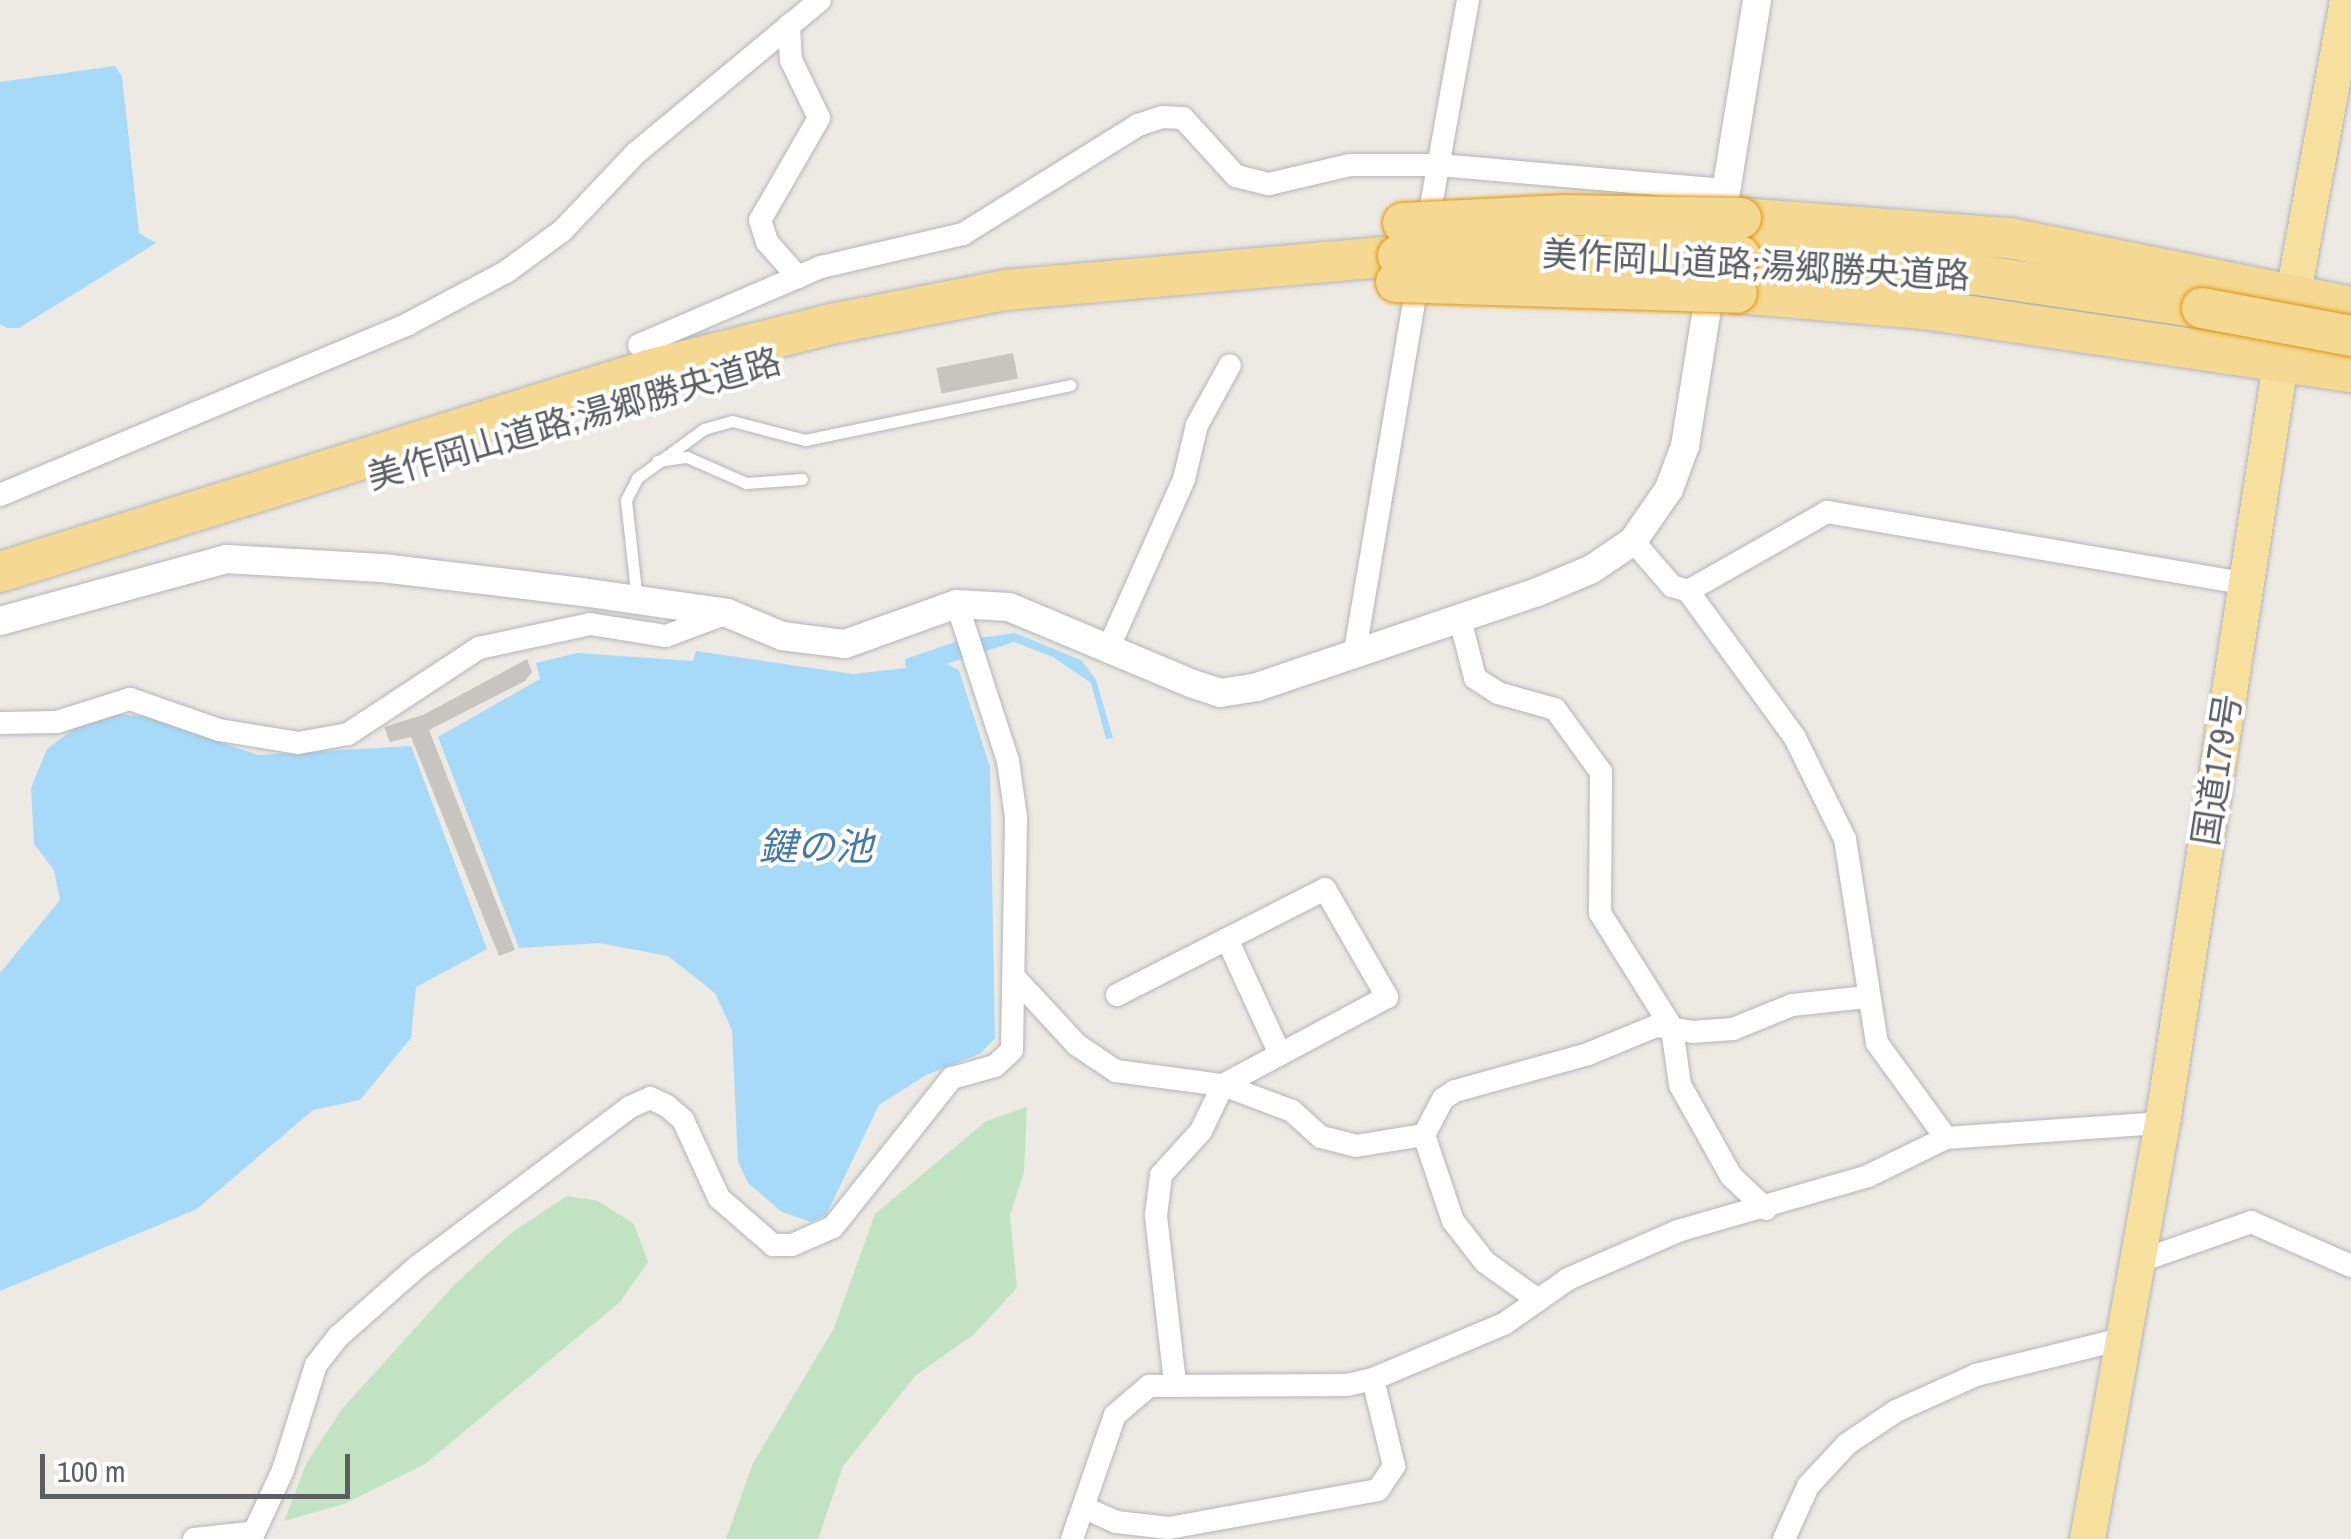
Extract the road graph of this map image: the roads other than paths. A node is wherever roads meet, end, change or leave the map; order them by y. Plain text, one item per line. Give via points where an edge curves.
1 (820, 0) edge
2 (1468, 0) edge
3 (1757, 0) edge
4 (2347, 0) edge
5 (789, 26) junction
6 (1439, 165) junction
7 (1730, 253) junction
8 (1403, 265) junction
9 (1169, 276) junction
10 (798, 277) junction
11 (2296, 291) junction
12 (2351, 307) edge
13 (2351, 336) edge
14 (639, 345) dead end
15 (2281, 356) junction
16 (1230, 365) dead end
17 (2351, 372) edge
18 (1070, 385) dead end
19 (658, 460) junction
20 (802, 479) dead end
21 (0, 495) edge
22 (1633, 541) junction
23 (0, 572) edge
24 (2247, 584) junction
25 (1688, 591) junction
26 (0, 594) edge
27 (637, 600) junction
28 (957, 604) junction
29 (727, 613) junction
30 (1460, 619) junction
31 (0, 621) edge
32 (1109, 647) junction
33 (1354, 657) junction
34 (0, 723) edge
35 (1227, 939) junction
36 (1015, 978) junction
37 (1117, 994) dead end
38 (1867, 997) junction
39 (1672, 1028) junction
40 (1280, 1054) junction
41 (1222, 1084) junction
42 (2162, 1123) junction
43 (1424, 1135) junction
44 (1946, 1138) junction
45 (1766, 1210) junction
46 (2137, 1262) junction
47 (2351, 1266) edge
48 (1538, 1300) junction
49 (2122, 1339) junction
50 (1373, 1378) junction
51 (1175, 1384) junction
52 (1085, 1508) junction
53 (250, 1536) edge
54 (194, 1539) edge
55 (1072, 1539) edge
56 (1784, 1539) edge
57 (2088, 1539) edge

1 - 5 street
2 - 6 street
3 - 7 street
4 - 11 highway, 国道179号
5 - 10 street via 791,60 819,118 760,220 767,242
5 - 21 street via 636,153 562,231 506,272 408,324
6 - 7 street
6 - 8 street
6 - 10 street via 1350,165 1269,184 1236,176 1183,118 1162,118 1138,126 963,234
7 - 8 highway, 美作岡山道路;湯郷勝央道路, bridge
7 - 8 street
7 - 11 highway via 2010,238
7 - 13 highway, 美作岡山道路;湯郷勝央道路, bridge via 1971,274
7 - 15 highway via 1923,309
7 - 22 street via 1685,446 1669,489
8 - 9 highway, 美作岡山道路;湯郷勝央道路
8 - 33 street
9 - 23 highway, 美作岡山道路;湯郷勝央道路 via 1006,290 728,349
9 - 26 highway, 美作岡山道路;湯郷勝央道路 via 648,392
10 - 14 street
11 - 12 highway
11 - 15 highway, 国道179号
15 - 17 highway
15 - 24 highway, 国道179号
16 - 32 street via 1197,425 1184,478
18 - 19 lane via 805,440 732,421 676,444
19 - 20 lane via 686,458 746,483
19 - 27 lane via 626,500
22 - 25 street via 1672,586
22 - 30 street via 1592,569
24 - 25 street via 1827,512
24 - 42 highway, 国道179号
25 - 38 street via 1795,738 1846,839
27 - 29 street
27 - 31 street via 382,568 226,559
28 - 29 street via 846,644 782,636
28 - 32 street via 1009,607
28 - 36 street via 1008,762 1016,817
29 - 34 street via 666,636 590,624 478,648 348,734 298,743 220,730 130,699 57,722
30 - 33 street
30 - 39 street via 1475,678 1498,693 1556,709 1601,772 1600,913
32 - 33 street via 1220,692
35 - 37 street
35 - 40 street
35 - 40 street via 1325,890 1386,998
36 - 41 street via 1077,1045 1116,1071
36 - 53 street via 1012,1050 995,1066 952,1078 833,1227 792,1245 773,1245 719,1198 683,1120 668,1106 650,1098 630,1107 417,1267 339,1336 316,1365 282,1470
38 - 39 street via 1792,1005 1733,1028
38 - 44 street via 1877,1043
39 - 43 street via 1656,1026 1588,1054 1456,1091 1444,1098
39 - 45 street via 1680,1085 1731,1176
40 - 41 street
41 - 43 street via 1292,1111 1321,1137 1356,1146
41 - 51 street via 1201,1130 1161,1175 1156,1216
42 - 44 street
42 - 46 highway, 国道179号
43 - 48 street via 1453,1221 1486,1262
44 - 45 street via 1868,1176
45 - 48 street via 1678,1231 1568,1278
46 - 47 street via 2251,1222
46 - 49 highway, 国道179号
48 - 50 street via 1504,1324
49 - 56 street via 1976,1375 1896,1411 1847,1444 1808,1486
49 - 57 highway, 国道179号
50 - 51 street via 1347,1385
50 - 52 street via 1394,1466 1378,1490 1169,1528 1116,1522
51 - 52 street via 1149,1386 1115,1415
52 - 55 street
53 - 54 street

